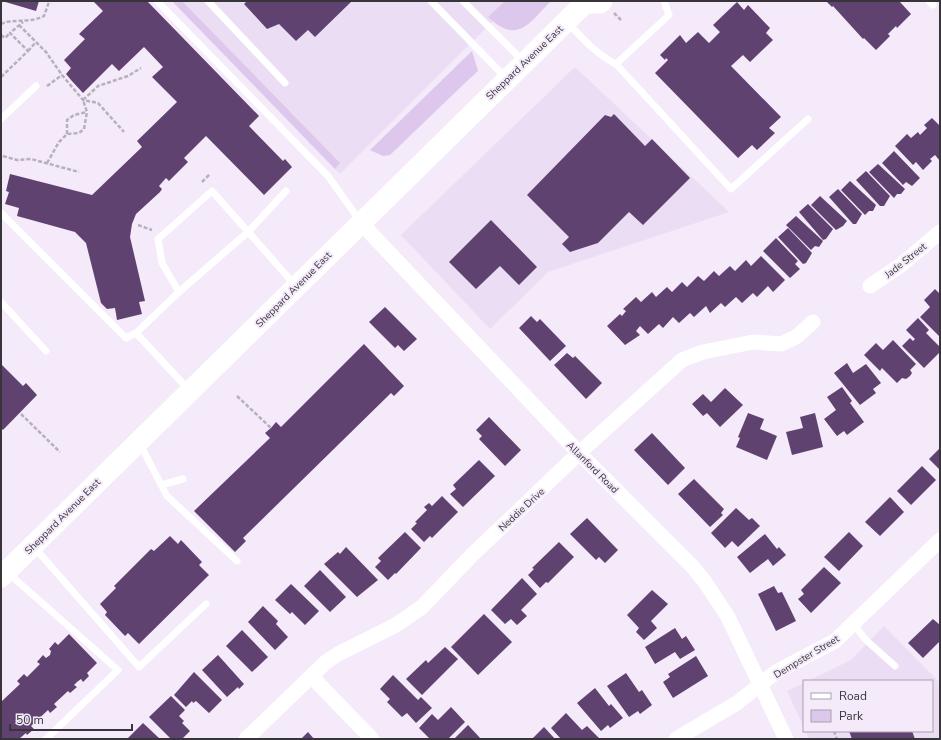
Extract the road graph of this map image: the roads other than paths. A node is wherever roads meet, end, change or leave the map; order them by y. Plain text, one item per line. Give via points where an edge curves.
1 (157, 1) edge
2 (208, 1) edge
3 (431, 1) edge
4 (463, 1) edge
5 (664, 1) edge
6 (591, 2) edge
7 (567, 21) junction
8 (524, 62) junction
9 (616, 64) junction
10 (507, 79) junction
11 (285, 83) dead end
12 (36, 86) road end
13 (1, 119) edge
14 (808, 119) dead end
15 (286, 191) dead end
16 (1, 213) edge
17 (360, 222) junction
18 (248, 232) junction
19 (940, 232) edge
20 (296, 286) junction
21 (870, 286) dead end
22 (179, 292) junction
23 (1, 302) edge
24 (813, 322) dead end
25 (136, 333) junction
26 (46, 351) dead end
27 (190, 390) junction
28 (138, 441) junction
29 (579, 453) junction
30 (183, 479) dead end
31 (161, 485) junction
32 (940, 540) edge
33 (32, 545) junction
34 (237, 561) dead end
35 (4, 574) edge
36 (206, 604) dead end
37 (853, 624) junction
38 (895, 666) dead end
39 (312, 677) junction
40 (761, 685) junction
41 (46, 739) edge
42 (246, 739) edge
43 (372, 739) edge
44 (676, 739) edge
45 (786, 739) edge

1 - 17 lane via 328,176
2 - 11 lane
3 - 10 lane
4 - 8 lane
5 - 9 lane via 669,15
6 - 7 main road, Sheppard Avenue East
7 - 8 main road, Sheppard Avenue East
7 - 9 lane via 592,48
8 - 10 main road, Sheppard Avenue East
9 - 14 lane via 731,189
10 - 17 main road, Sheppard Avenue East
12 - 13 lane
15 - 18 lane
16 - 25 lane via 126,338
17 - 20 main road, Sheppard Avenue East
17 - 29 street, Allanford Road
18 - 20 lane
18 - 22 lane
18 - 22 lane via 212,191 158,239 162,263
19 - 21 street, Jade Street
20 - 27 main road, Sheppard Avenue East
22 - 25 lane
23 - 26 lane
24 - 29 street, Neddie Drive via 796,337 781,344 753,342 703,352 682,360
25 - 27 lane
27 - 28 main road, Sheppard Avenue East
28 - 31 lane
28 - 33 main road, Sheppard Avenue East
29 - 39 street, Neddie Drive via 472,555 422,607 396,625 338,654
29 - 40 street, Allanford Road via 705,582 728,617
30 - 31 lane
31 - 34 lane via 167,496
32 - 37 street, Dempster Street
33 - 35 main road, Sheppard Avenue East
33 - 36 lane via 139,667
35 - 41 lane via 118,670
37 - 38 lane via 866,640
37 - 40 street, Dempster Street via 835,641 776,672
39 - 42 street, Neddie Drive
39 - 43 street
40 - 44 street, Dempster Street via 737,703
40 - 45 street, Allanford Road

